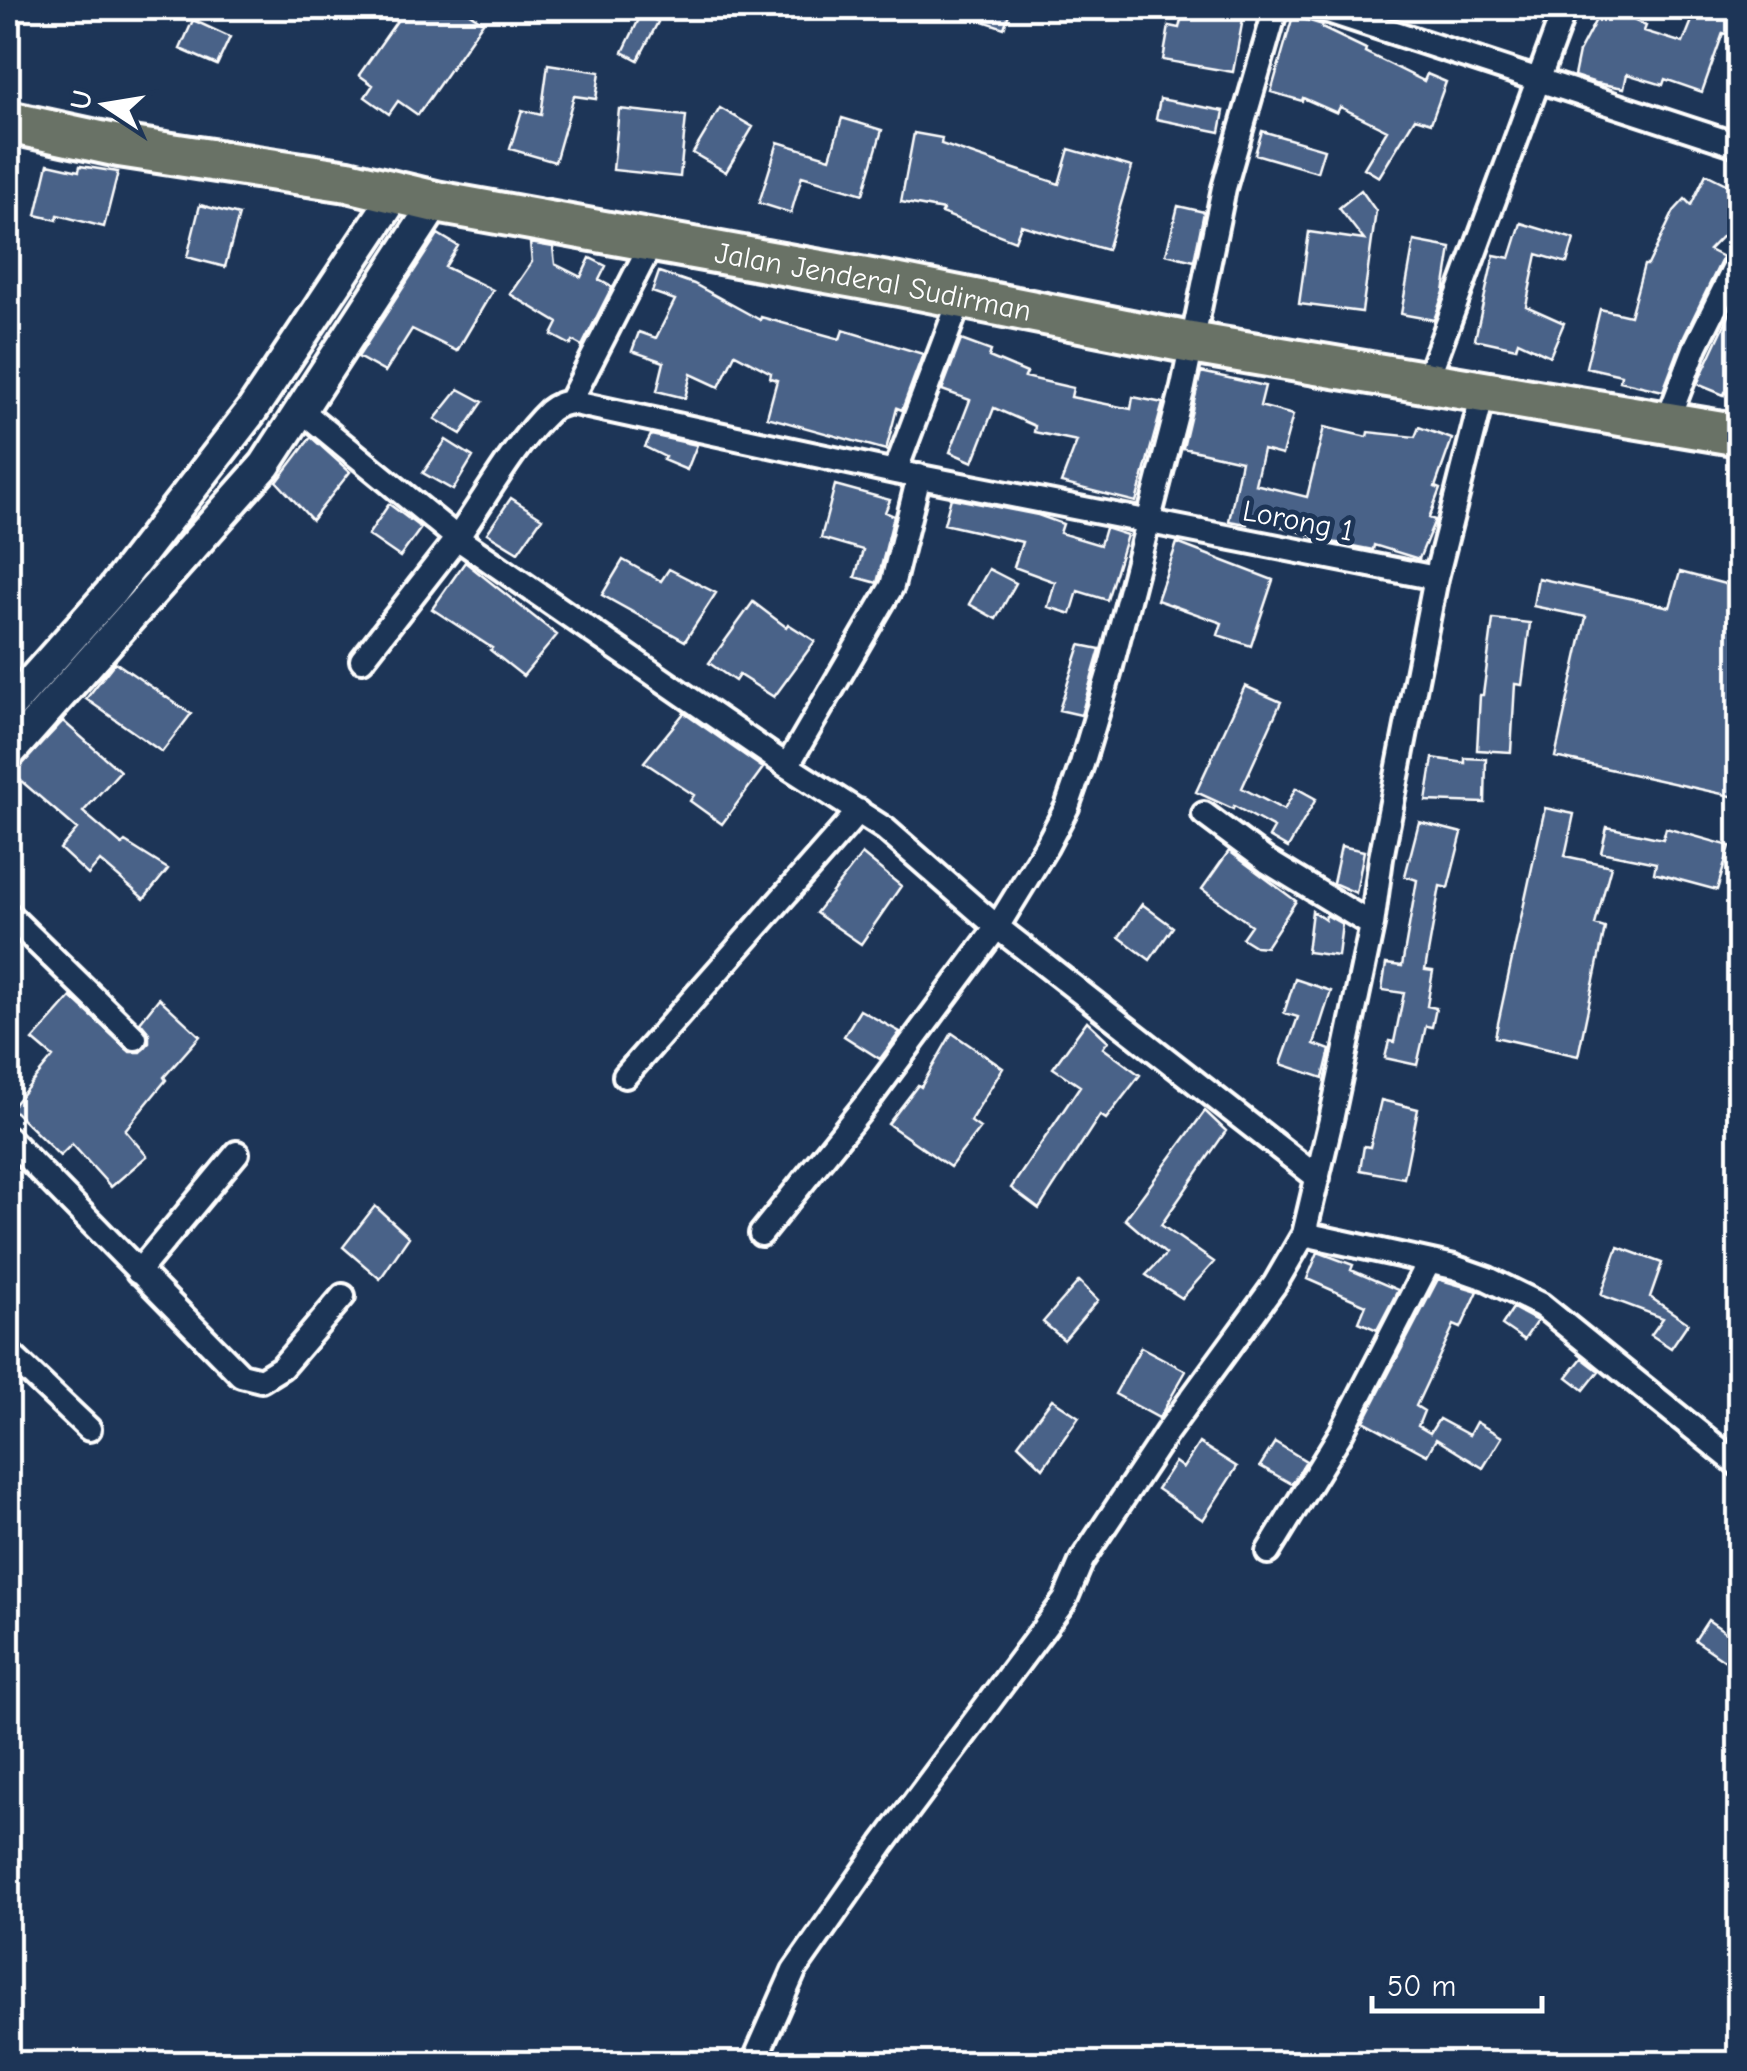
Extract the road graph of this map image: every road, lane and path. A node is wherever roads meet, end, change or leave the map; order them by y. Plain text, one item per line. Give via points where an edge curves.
1 (1276, 8) edge
2 (1319, 8) edge
3 (1565, 8) edge
4 (1536, 80) junction
5 (8, 122) edge
6 (1740, 146) edge
7 (397, 192) junction
8 (436, 202) junction
9 (652, 242) junction
10 (1740, 257) edge
11 (960, 298) junction
12 (1191, 343) junction
13 (1426, 383) junction
14 (1483, 393) junction
15 (570, 402) junction
16 (301, 410) junction
17 (1668, 422) junction
18 (1740, 435) edge
19 (894, 472) junction
20 (919, 476) junction
21 (1148, 522) junction
22 (458, 538) junction
23 (1436, 578) junction
24 (362, 660) dead end
25 (8, 708) edge
26 (8, 754) edge
27 (788, 766) junction
28 (860, 811) junction
29 (1204, 814) dead end
30 (8, 914) edge
31 (1372, 925) junction
32 (996, 928) junction
33 (135, 1038) dead end
34 (625, 1076) dead end
35 (8, 1138) edge
36 (238, 1153) dead end
37 (1318, 1178) junction
38 (761, 1234) dead end
39 (1304, 1234) junction
40 (1430, 1262) junction
41 (138, 1272) junction
42 (343, 1296) dead end
43 (8, 1352) edge
44 (89, 1430) dead end
45 (1740, 1466) edge
46 (1268, 1552) dead end
47 (752, 2064) edge

1 - 12 street via 1224,188
2 - 4 street
3 - 4 street
4 - 6 street
4 - 13 street
5 - 7 highway, Jalan Jenderal Sudirman
7 - 8 highway, Jalan Jenderal Sudirman
7 - 25 street via 241,425 112,591
8 - 9 highway, Jalan Jenderal Sudirman
8 - 16 street
9 - 11 highway, Jalan Jenderal Sudirman
9 - 15 street
10 - 17 street
11 - 12 highway, Jalan Jenderal Sudirman
11 - 19 street
12 - 13 highway, Jalan Jenderal Sudirman
12 - 21 street
13 - 14 highway, Jalan Jenderal Sudirman
14 - 17 highway, Jalan Jenderal Sudirman
14 - 23 street
15 - 19 street, Lorong 1
15 - 22 street via 548,412 531,432
16 - 22 street
16 - 26 street via 264,465
17 - 18 highway, Jalan Jenderal Sudirman
19 - 20 street, Lorong 1
20 - 21 street, Lorong 1
20 - 27 street via 892,586
21 - 23 street, Lorong 1
21 - 32 street via 1067,807
22 - 24 street
22 - 27 street
23 - 31 street
27 - 28 street
28 - 32 street
28 - 34 street
29 - 31 street
30 - 33 street
31 - 37 street
32 - 37 street
32 - 38 street
35 - 41 street
36 - 41 street
37 - 39 street
39 - 40 street
39 - 47 street via 1082,1560 1065,1600 794,1971
40 - 45 street via 1488,1278 1540,1305
40 - 46 street via 1341,1433
41 - 42 street via 241,1375 260,1380 282,1366
43 - 44 street

